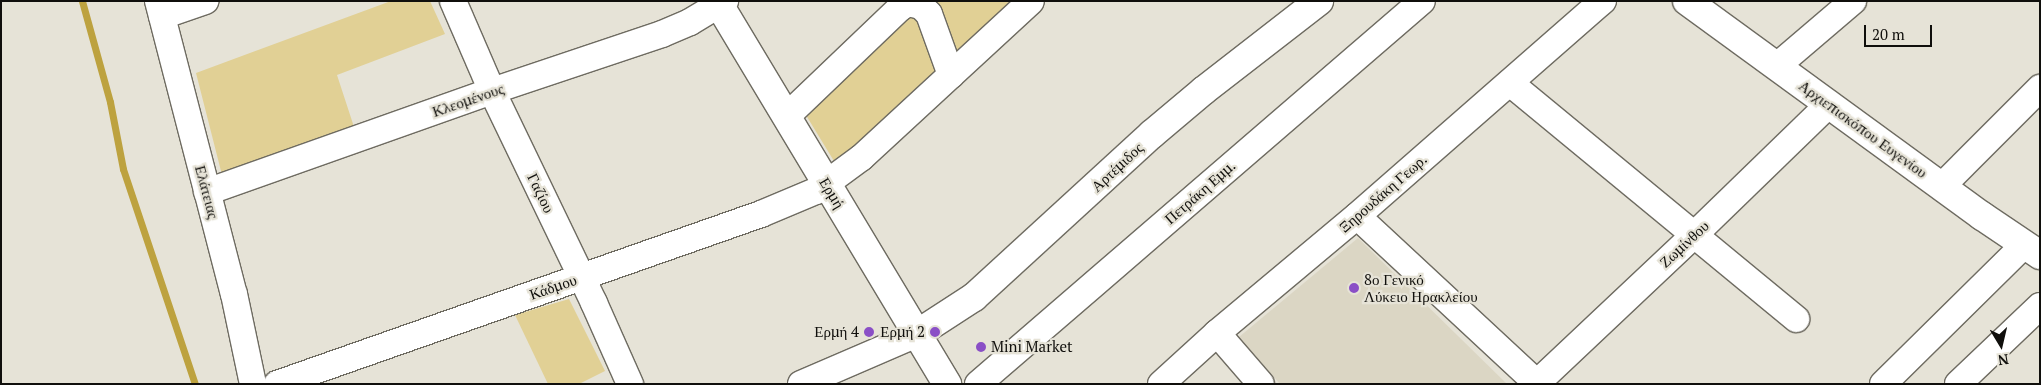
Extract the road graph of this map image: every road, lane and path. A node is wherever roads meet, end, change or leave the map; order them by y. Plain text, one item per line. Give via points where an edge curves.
1 (205, 1) edge
2 (453, 1) edge
3 (1031, 1) edge
4 (1319, 1) edge
5 (1422, 1) edge
6 (1603, 1) edge
7 (1687, 1) edge
8 (1853, 1) edge
9 (721, 3) edge
10 (160, 9) edge
11 (1777, 66) junction
12 (951, 75) junction
13 (1510, 83) junction
14 (2040, 88) edge
15 (492, 91) junction
16 (1829, 104) junction
17 (787, 116) junction
18 (827, 185) junction
19 (1942, 186) junction
20 (207, 192) junction
21 (1357, 216) junction
22 (1694, 235) junction
23 (2032, 250) edge
24 (581, 277) junction
25 (2040, 306) edge
26 (1796, 318) dead end
27 (1217, 333) junction
28 (917, 334) junction
29 (1538, 383) edge
30 (253, 384) edge
31 (277, 384) edge
32 (630, 384) edge
33 (801, 384) edge
34 (947, 384) edge
35 (978, 384) edge
36 (1161, 384) edge
37 (1262, 384) edge
38 (1883, 384) edge
39 (1958, 384) edge

1 - 10 street
2 - 15 street, Γαζίου
3 - 12 street, Κάδμου
4 - 28 street, Αρτέμιδος via 1203,90 974,297
5 - 35 street, Πετράκη Εμμ.
6 - 13 street, Ξηρουδάκη Γεωρ.
7 - 11 street, Αρχιεπισκόπου Ευγενίου
8 - 11 street
9 - 15 street, Κλεομένους via 662,34
9 - 17 street, Ερμή
10 - 20 street, Ελάτειας
11 - 16 street, Αρχιεπισκόπου Ευγενίου
12 - 17 street via 929,14 915,3 908,3
12 - 18 street, Κάδμου
13 - 21 street, Ξηρουδάκη Γεωρ.
13 - 22 street
14 - 19 street
15 - 20 street, Κλεομένους
15 - 24 street, Γαζίου
16 - 19 street, Αρχιεπισκόπου Ευγενίου
16 - 22 street, Ζωμίνθου
17 - 18 street, Ερμή
18 - 24 street, Κάδμου via 761,214
18 - 28 street, Ερμή
19 - 23 street, Αρχιεπισκόπου Ευγενίου
20 - 30 street, Ελάτειας
21 - 27 street, Ξηρουδάκη Γεωρ.
21 - 29 street
22 - 26 street
22 - 29 street, Ζωμίνθου
23 - 38 street
24 - 31 street, Κάδμου
24 - 32 street, Γαζίου
25 - 39 street
27 - 36 street, Ξηρουδάκη Γεωρ.
27 - 37 street
28 - 33 street
28 - 34 street, Ερμή

